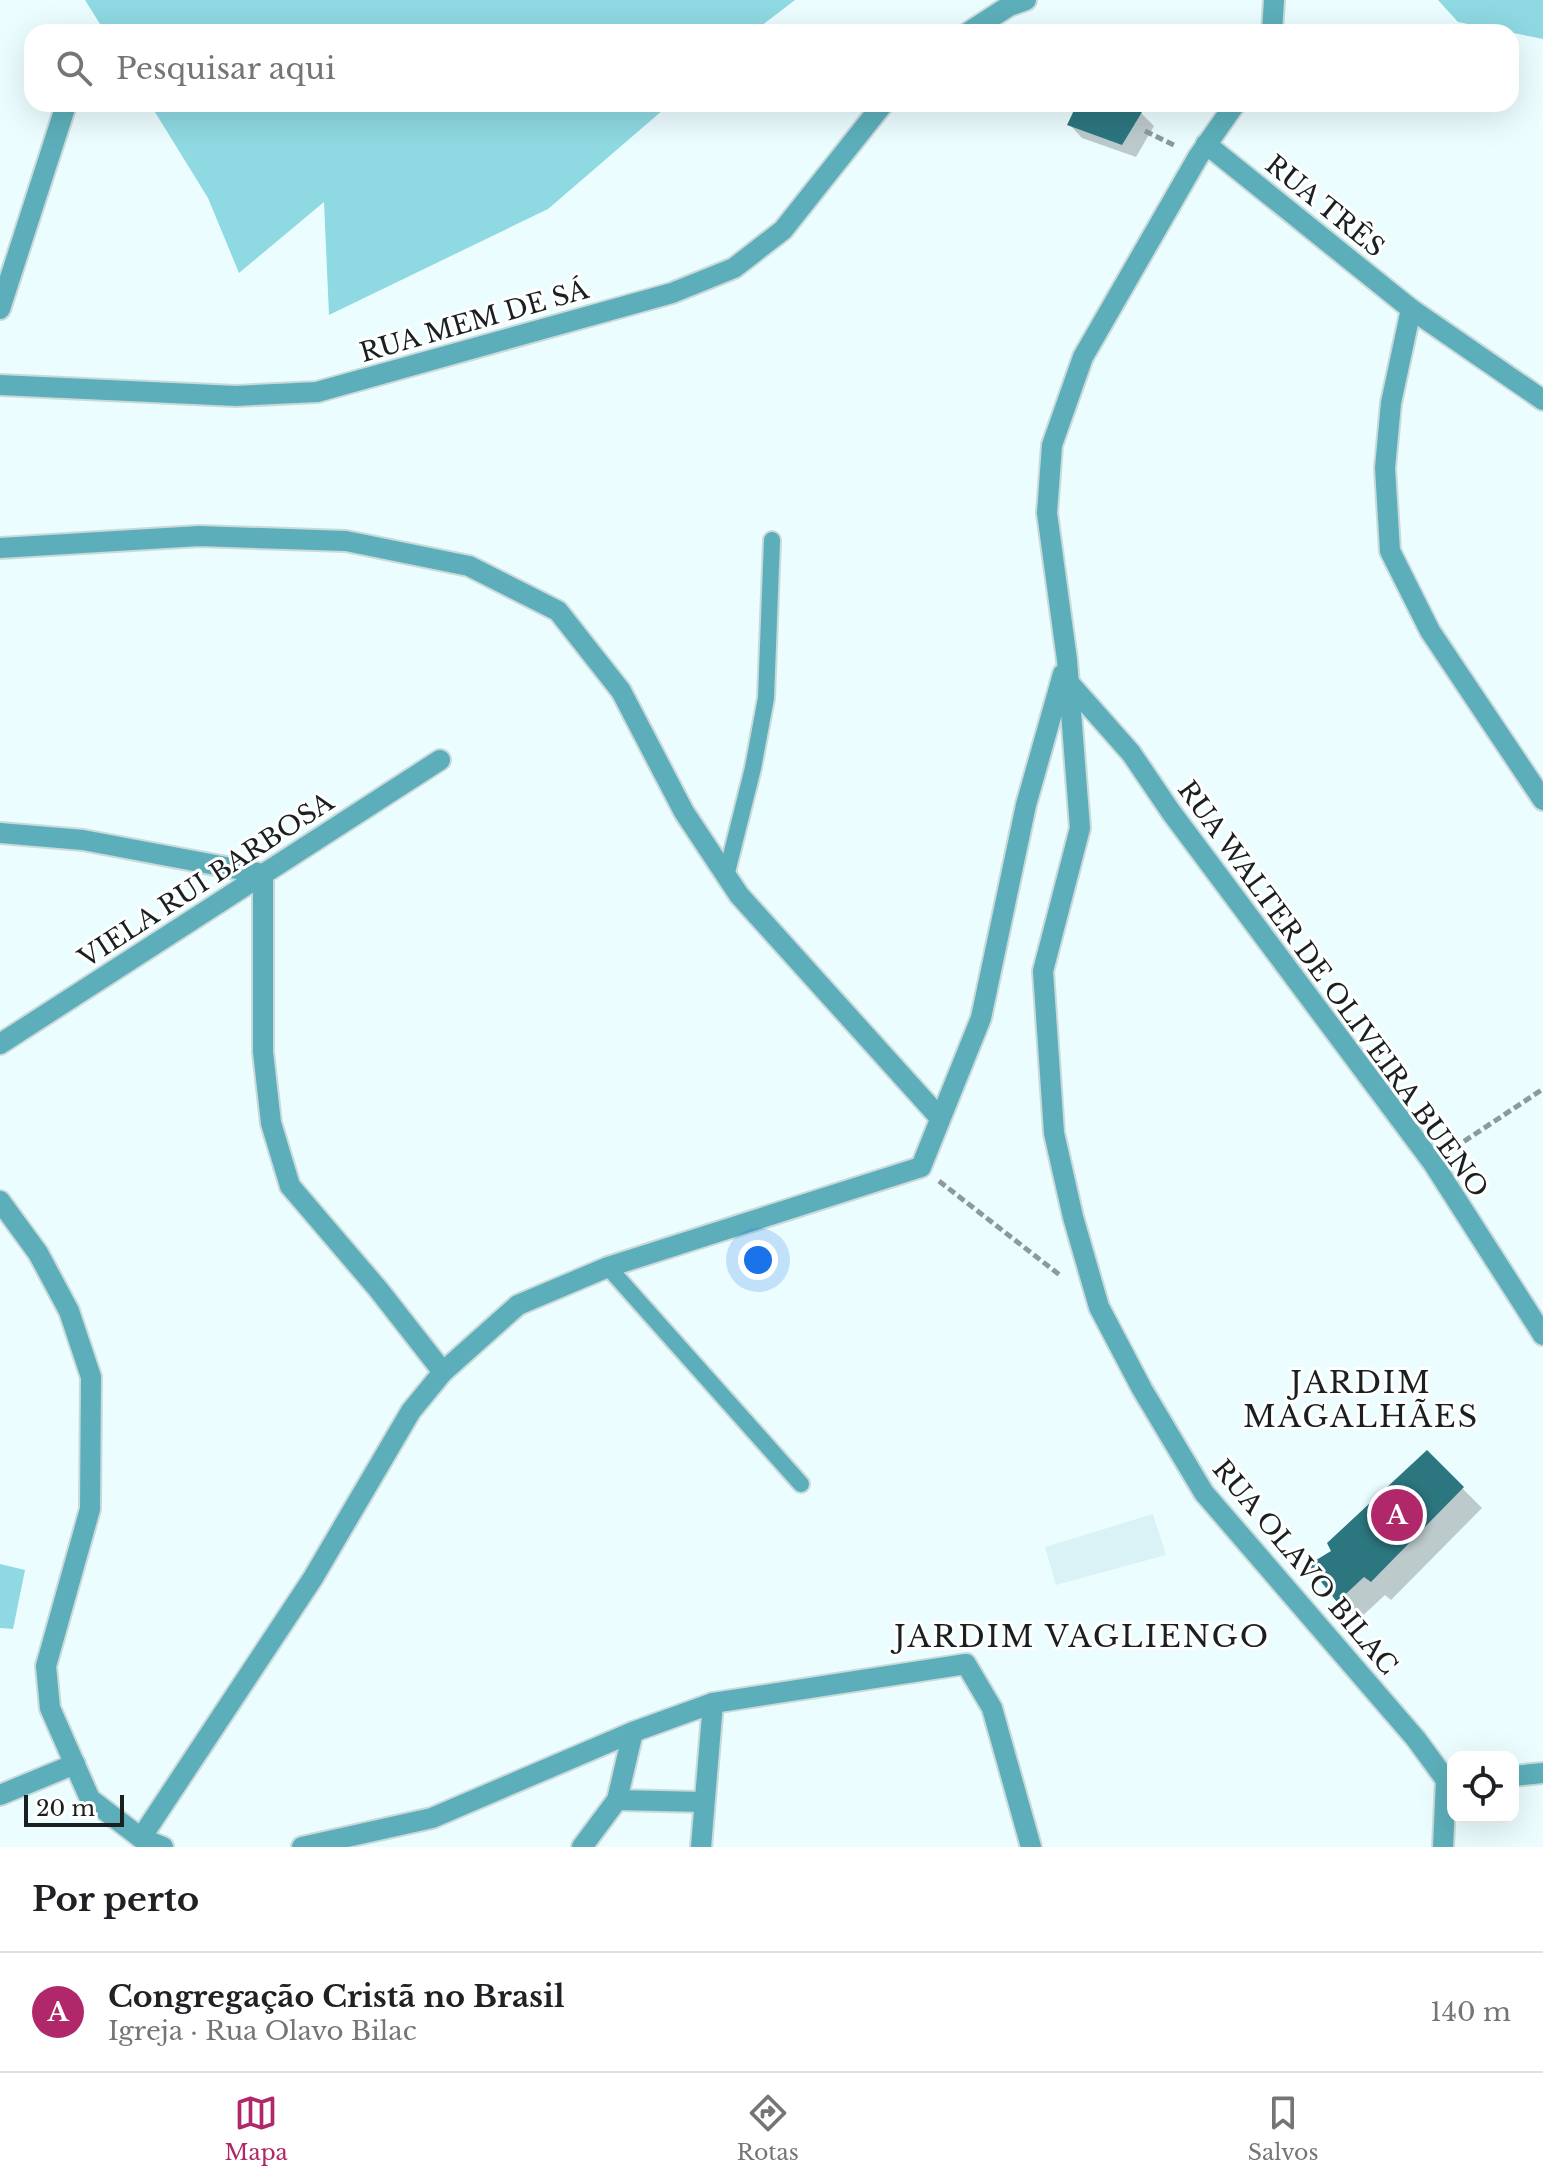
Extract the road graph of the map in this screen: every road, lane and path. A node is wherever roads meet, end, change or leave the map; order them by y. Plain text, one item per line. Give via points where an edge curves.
1 (1026, 0) edge
2 (1274, 0) edge
3 (981, 24) edge
4 (1272, 24) edge
5 (64, 112) edge
6 (877, 112) edge
7 (1229, 112) edge
8 (1206, 144) junction
9 (0, 309) edge
10 (1411, 309) junction
11 (0, 385) edge
12 (1543, 400) edge
13 (772, 540) dead end
14 (0, 548) edge
15 (1067, 660) junction
16 (1069, 683) junction
17 (440, 760) dead end
18 (1543, 800) edge
19 (0, 833) edge
20 (263, 874) junction
21 (726, 876) junction
22 (0, 1044) edge
23 (1543, 1089) edge
24 (940, 1118) junction
25 (1433, 1163) junction
26 (921, 1167) junction
27 (0, 1201) edge
28 (1086, 1266) junction
29 (608, 1267) junction
30 (1543, 1335) edge
31 (443, 1372) junction
32 (801, 1484) dead end
33 (713, 1703) junction
34 (633, 1732) junction
35 (75, 1764) junction
36 (1543, 1773) edge
37 (1519, 1775) edge
38 (1447, 1776) edge
39 (0, 1795) edge
40 (617, 1800) junction
41 (704, 1802) junction
42 (1447, 1809) edge
43 (141, 1838) junction
44 (163, 1847) edge
45 (302, 1847) edge
46 (582, 1847) edge
47 (701, 1847) edge
48 (1031, 1847) edge
49 (1443, 1847) edge

1 - 3 street
2 - 4 street
5 - 9 street
6 - 11 street, RUA MEM DE SÁ via 783,230 734,268 672,293 317,392 236,396
7 - 8 street, RUA OLAVO BILAC
8 - 10 street, RUA TRÊS
8 - 15 street, RUA OLAVO BILAC via 1083,357 1052,445 1047,513
10 - 12 street, RUA TRÊS
10 - 18 street via 1391,403 1385,468 1390,551 1430,631
13 - 21 lane via 766,698
14 - 21 street via 199,536 346,541 469,566 558,611 621,691 684,812
15 - 16 street, RUA OLAVO BILAC
15 - 24 street via 1026,805 981,1018
16 - 25 street, RUA WALTER DE OLIVEIRA BUENO via 1131,753
16 - 28 street, RUA OLAVO BILAC via 1080,828 1043,971 1054,1133
17 - 20 street, VIELA RUI BARBOSA
19 - 20 street via 83,840
20 - 22 street, VIELA RUI BARBOSA
20 - 31 street via 263,1052 271,1123 290,1186
21 - 24 street
23 - 25 path
24 - 26 street
25 - 30 street, RUA WALTER DE OLIVEIRA BUENO
26 - 28 path via 1075,1286
26 - 29 street
27 - 35 street via 38,1253 69,1311 91,1377 90,1509 46,1666 50,1708
28 - 38 street, RUA OLAVO BILAC via 1099,1307 1204,1493
29 - 31 street via 518,1305
29 - 32 lane
31 - 43 street via 411,1411 313,1578
33 - 34 street
33 - 41 street
33 - 48 street via 966,1664 992,1708
34 - 40 street
34 - 45 street via 432,1818
35 - 39 street
35 - 43 street via 90,1799
36 - 37 street
40 - 41 street
40 - 46 street
41 - 47 street
42 - 49 street, RUA OLAVO BILAC
43 - 44 street

